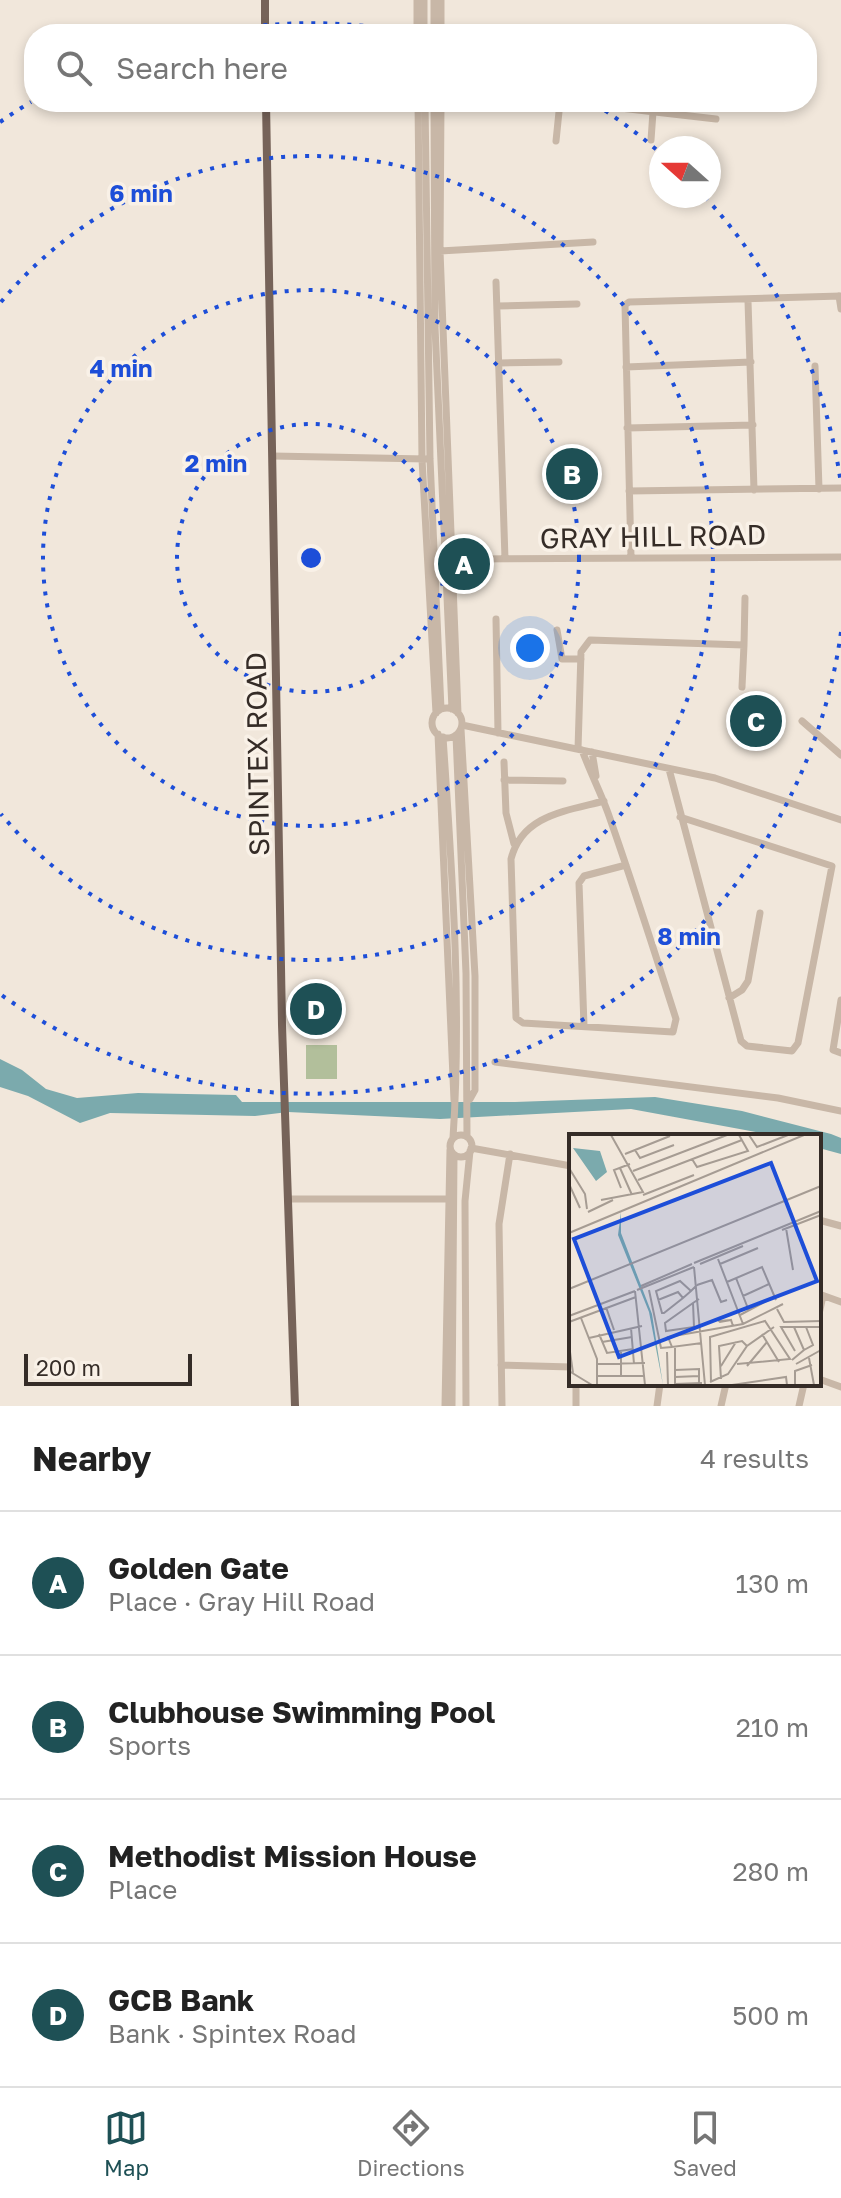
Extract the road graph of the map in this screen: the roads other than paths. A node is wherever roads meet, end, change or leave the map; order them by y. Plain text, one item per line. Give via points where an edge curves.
1 (265, 0) edge
2 (417, 0) edge
3 (424, 0) edge
4 (434, 0) edge
5 (441, 0) edge
6 (265, 24) edge
7 (417, 24) edge
8 (424, 24) edge
9 (434, 24) edge
10 (441, 24) edge
11 (266, 112) edge
12 (418, 112) edge
13 (425, 112) edge
14 (434, 112) edge
15 (441, 112) edge
16 (559, 112) edge
17 (653, 112) joint
18 (716, 119) dead end
19 (651, 136) edge
20 (556, 141) dead end
21 (593, 242) dead end
22 (440, 251) junction
23 (496, 282) dead end
24 (840, 296) edge
25 (748, 301) junction
26 (577, 304) dead end
27 (497, 306) junction
28 (841, 309) edge
29 (559, 362) dead end
30 (751, 362) junction
31 (500, 363) junction
32 (815, 366) dead end
33 (626, 367) junction
34 (753, 425) junction
35 (627, 428) junction
36 (273, 456) junction
37 (426, 459) junction
38 (440, 459) junction
39 (841, 488) edge
40 (819, 489) junction
41 (754, 490) junction
42 (629, 491) junction
43 (631, 557) junction
44 (841, 557) edge
45 (451, 559) junction
46 (505, 559) junction
47 (745, 598) dead end
48 (496, 619) dead end
49 (557, 630) dead end
50 (744, 645) junction
51 (581, 659) junction
52 (742, 687) dead end
53 (439, 711) junction
54 (455, 711) junction
55 (802, 721) dead end
56 (460, 730) junction
57 (498, 733) junction
58 (440, 736) junction
59 (580, 749) junction
60 (592, 752) junction
61 (841, 755) edge
62 (504, 762) dead end
63 (669, 769) junction
64 (504, 780) junction
65 (563, 781) dead end
66 (597, 782) junction
67 (604, 801) junction
68 (680, 817) junction
69 (841, 820) edge
70 (514, 844) junction
71 (626, 865) junction
72 (760, 913) dead end
73 (729, 998) junction
74 (841, 1000) edge
75 (584, 1026) junction
76 (841, 1053) edge
77 (495, 1062) dead end
78 (841, 1111) edge
79 (467, 1137) junction
80 (453, 1138) junction
81 (471, 1150) junction
82 (452, 1153) junction
83 (510, 1154) junction
84 (569, 1166) edge
85 (288, 1199) junction
86 (448, 1199) junction
87 (821, 1221) edge
88 (841, 1226) edge
89 (821, 1295) edge
90 (841, 1302) edge
91 (501, 1365) junction
92 (569, 1367) edge
93 (821, 1380) edge
94 (660, 1386) edge
95 (726, 1386) edge
96 (804, 1386) edge
97 (841, 1387) edge
98 (295, 1406) edge
99 (445, 1406) edge
100 (452, 1406) edge
101 (466, 1406) edge
102 (502, 1406) edge
103 (657, 1406) edge
104 (721, 1406) edge
105 (799, 1406) edge

1 - 6 main road
2 - 7 street
3 - 8 street
4 - 9 street
5 - 10 street
11 - 36 main road, SPINTEX ROAD
12 - 37 street
13 - 37 street
14 - 38 street
15 - 22 street
16 - 20 street
17 - 18 street
17 - 19 street
21 - 22 street
22 - 45 street
23 - 27 street
24 - 25 street
24 - 28 street
25 - 30 street
25 - 33 street via 629,302
26 - 27 street
27 - 31 street
29 - 31 street
30 - 33 street
30 - 34 street
31 - 46 street
32 - 40 street
33 - 35 street
34 - 35 street
34 - 41 street
35 - 42 street
36 - 37 street
36 - 85 main road, SPINTEX ROAD
37 - 38 street
37 - 53 street
38 - 54 street
39 - 40 street
40 - 41 street
41 - 42 street
42 - 43 street
43 - 44 street, GRAY HILL ROAD
43 - 46 street, GRAY HILL ROAD
45 - 46 street, GRAY HILL ROAD
45 - 54 street
47 - 50 street
48 - 57 street
49 - 51 street via 562,659
50 - 51 street via 590,640
50 - 52 street
51 - 59 street
53 - 54 street
53 - 58 street via 433,726
54 - 56 street
55 - 61 street
56 - 57 street
56 - 58 street
56 - 79 street via 475,976 475,1090
57 - 59 street
58 - 80 street
59 - 60 street
59 - 66 street
60 - 63 street
60 - 66 street
62 - 64 street
63 - 68 street
63 - 69 street via 715,778
64 - 65 street
64 - 70 street
66 - 67 street
67 - 70 street via 536,822
67 - 71 street
68 - 73 street
68 - 73 street via 832,866 796,1048 787,1052 744,1044
70 - 75 street via 516,1018 523,1023
71 - 75 street via 584,876 579,883
71 - 75 street via 676,1029 668,1033
72 - 73 street via 748,981
74 - 76 street via 832,1041 833,1050
77 - 78 street via 778,1098
79 - 80 street
79 - 81 street
80 - 82 street
81 - 82 street via 465,1156
81 - 83 street
81 - 101 street via 465,1201
82 - 86 street
82 - 100 street
83 - 84 street
83 - 91 street via 499,1224
85 - 86 street
85 - 98 main road, SPINTEX ROAD
86 - 99 street
87 - 88 street
89 - 90 street
91 - 92 street
91 - 102 street
93 - 97 street
94 - 103 street
95 - 104 street
96 - 105 street

